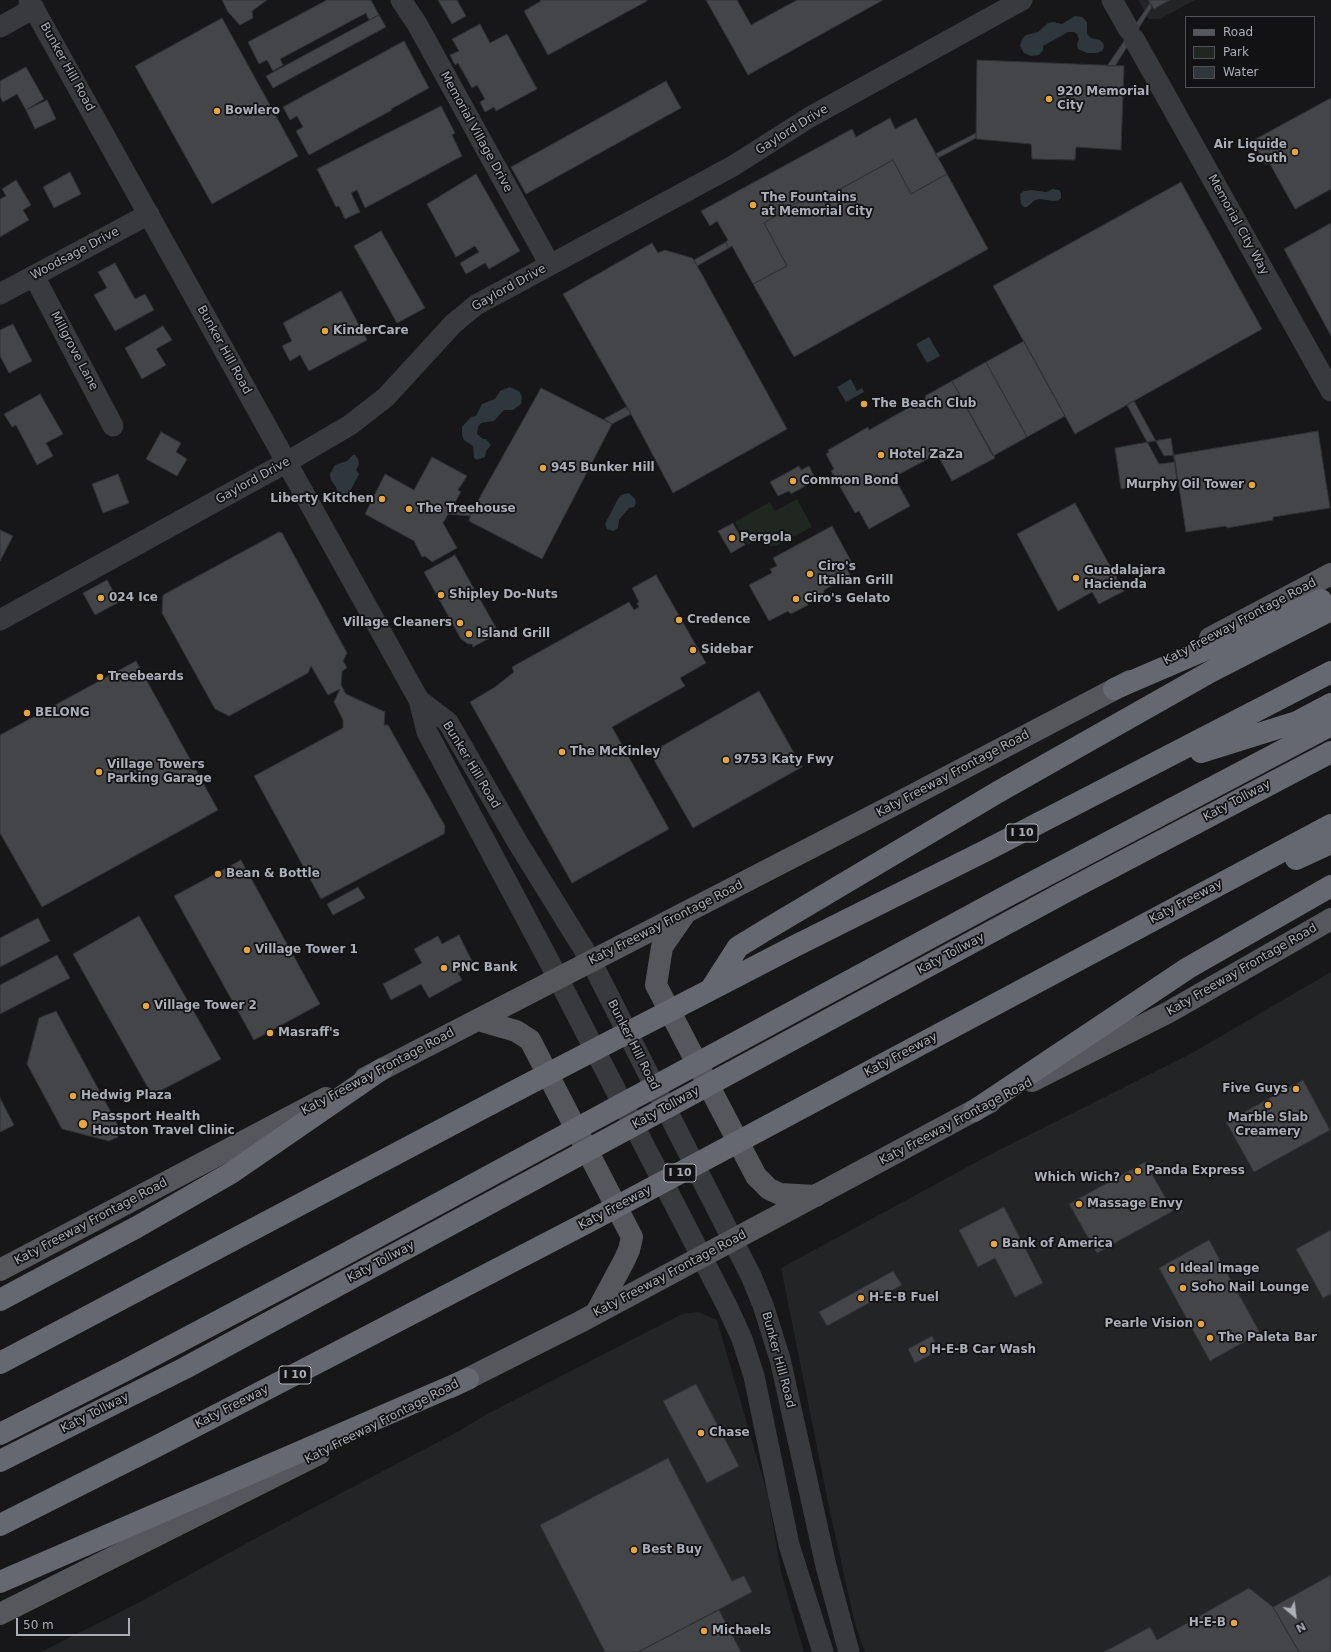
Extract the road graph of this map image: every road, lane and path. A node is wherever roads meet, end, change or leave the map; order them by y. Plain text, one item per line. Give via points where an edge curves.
1 (401, 0) edge
2 (1022, 0) edge
3 (1112, 0) edge
4 (32, 4) edge
5 (0, 27) edge
6 (149, 214) junction
7 (550, 265) junction
8 (34, 276) junction
9 (0, 294) edge
10 (1331, 391) edge
11 (113, 426) dead end
12 (287, 462) junction
13 (1331, 574) edge
14 (1331, 596) edge
15 (1331, 610) edge
16 (0, 620) edge
17 (1331, 672) edge
18 (1114, 689) junction
19 (420, 700) junction
20 (1331, 704) edge
21 (1331, 725) edge
22 (1331, 752) edge
23 (1146, 769) junction
24 (1331, 814) edge
25 (1331, 825) edge
26 (1331, 843) edge
27 (1331, 886) edge
28 (1174, 909) junction
29 (686, 912) junction
30 (1331, 919) edge
31 (1100, 949) junction
32 (591, 961) junction
33 (558, 978) junction
34 (707, 992) junction
35 (478, 1020) junction
36 (382, 1069) junction
37 (974, 1111) junction
38 (816, 1196) junction
39 (733, 1240) junction
40 (701, 1258) junction
41 (0, 1270) edge
42 (0, 1300) edge
43 (596, 1313) junction
44 (0, 1363) edge
45 (468, 1379) junction
46 (0, 1434) edge
47 (0, 1462) edge
48 (0, 1525) edge
49 (0, 1582) edge
50 (0, 1614) edge
51 (823, 1652) edge
52 (849, 1652) edge

1 - 7 street, Memorial Village Drive via 417,24
2 - 7 street, Gaylord Drive via 810,117 733,166
3 - 10 street, Memorial City Way
4 - 5 street
4 - 6 street, Bunker Hill Road
6 - 8 street, Woodsage Drive
6 - 12 street, Bunker Hill Road
7 - 12 street, Gaylord Drive via 476,305 453,324 386,397 350,425
8 - 9 street, Woodsage Drive
8 - 11 street, Millgrove Lane
12 - 16 street, Gaylord Drive
12 - 19 street, Bunker Hill Road
13 - 18 main road, Katy Freeway Frontage Road
14 - 18 highway
15 - 34 highway via 1210,672 998,792 738,947
17 - 23 highway, I 10
18 - 29 main road, Katy Freeway Frontage Road
19 - 32 street, Bunker Hill Road via 448,722 518,844
19 - 33 street, Bunker Hill Road via 427,732
20 - 23 highway via 1297,722
21 - 46 highway, Katy Tollway via 1005,896 336,1259
22 - 47 highway, Katy Tollway via 1063,893 185,1368
23 - 34 highway, I 10
24 - 28 highway
25 - 28 highway, Katy Freeway / I 10
26 - 31 highway
27 - 37 highway via 1188,968
28 - 31 highway, Katy Freeway / I 10
29 - 32 main road, Katy Freeway Frontage Road
29 - 38 main road via 662,947 656,985 756,1176 769,1189 780,1194
30 - 37 main road, Katy Freeway Frontage Road via 1169,1012
31 - 48 highway, Katy Freeway / I 10 via 588,1222
32 - 33 main road, Katy Freeway Frontage Road
32 - 39 street, Bunker Hill Road
33 - 35 main road, Katy Freeway Frontage Road
33 - 40 street, Bunker Hill Road
34 - 44 highway, I 10
35 - 36 main road, Katy Freeway Frontage Road
35 - 43 main road via 516,1031 530,1040 632,1236 629,1250
36 - 41 main road, Katy Freeway Frontage Road
36 - 42 highway via 231,1173 137,1227
37 - 38 main road, Katy Freeway Frontage Road
38 - 39 main road, Katy Freeway Frontage Road
39 - 40 main road, Katy Freeway Frontage Road
39 - 52 street, Bunker Hill Road via 757,1290 774,1336 826,1566
40 - 43 main road, Katy Freeway Frontage Road
40 - 51 street, Bunker Hill Road via 742,1339 754,1376 789,1545
43 - 45 main road, Katy Freeway Frontage Road
45 - 49 highway
45 - 50 main road, Katy Freeway Frontage Road

